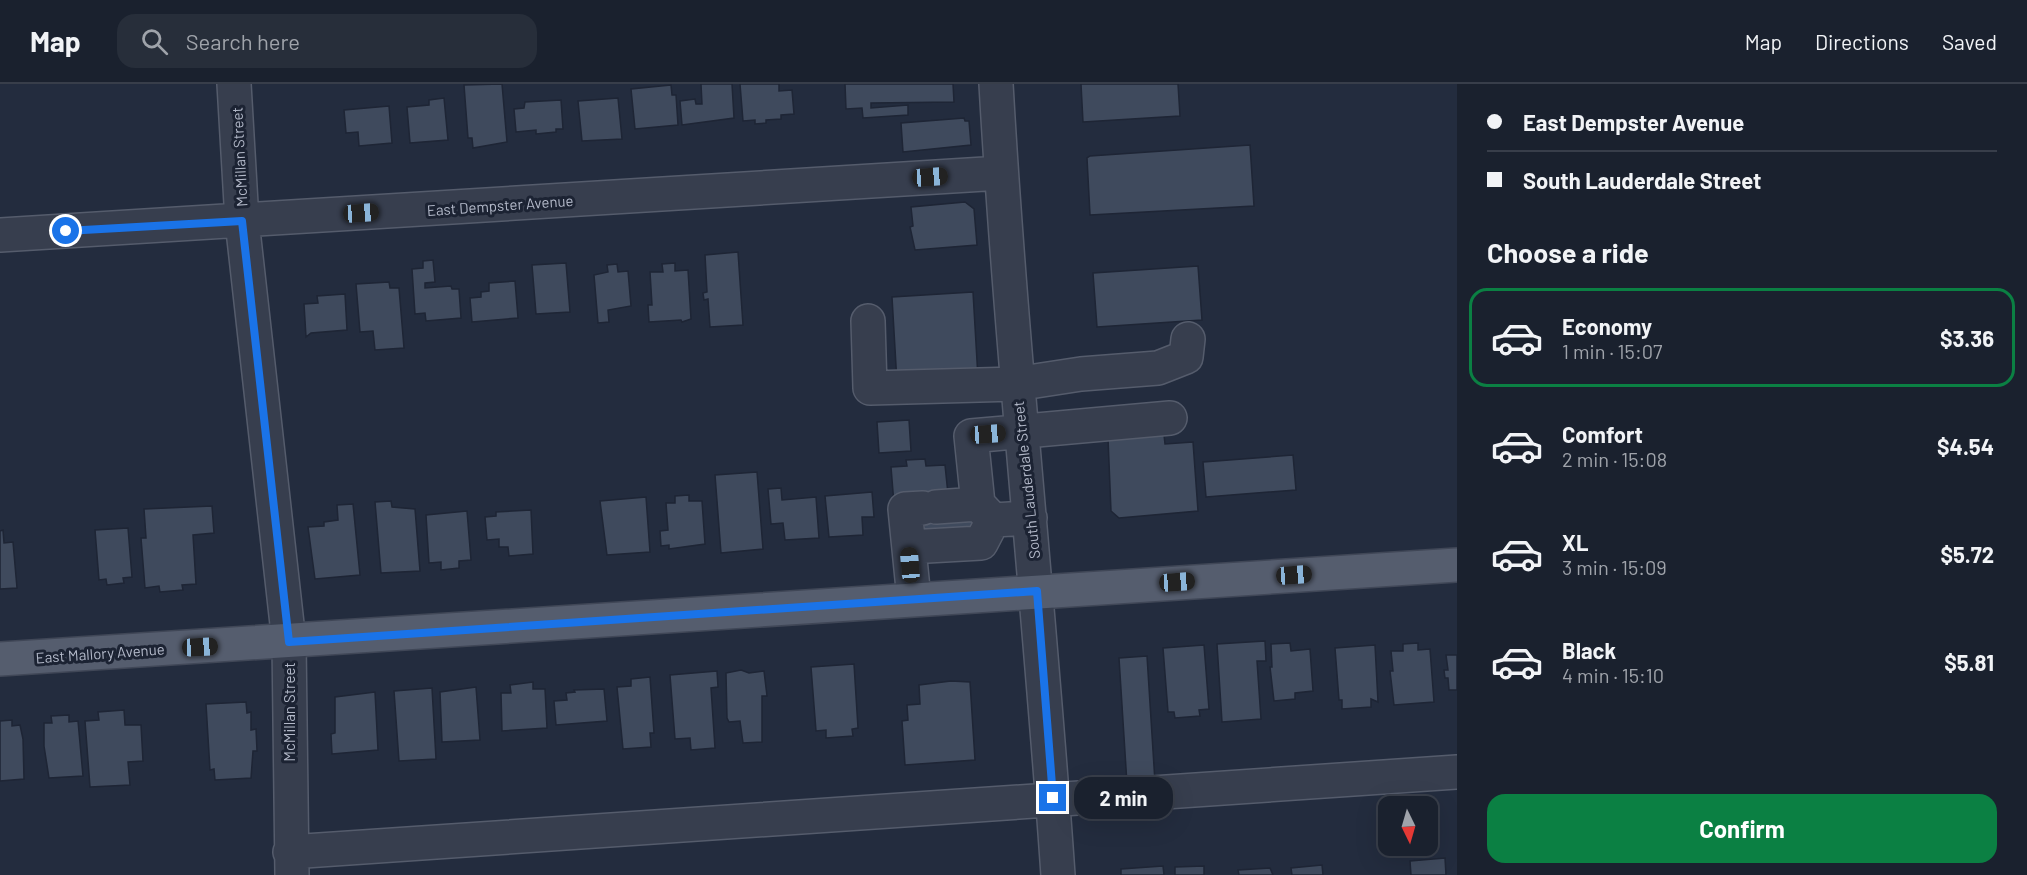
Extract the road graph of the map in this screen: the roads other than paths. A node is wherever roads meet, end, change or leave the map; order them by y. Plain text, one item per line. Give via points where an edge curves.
1 (234, 84) edge
2 (996, 84) edge
3 (1001, 173) junction
4 (242, 221) junction
5 (0, 235) edge
6 (868, 321) dead end
7 (1188, 339) dead end
8 (1016, 384) junction
9 (1170, 418) dead end
10 (1021, 432) junction
11 (986, 512) junction
12 (1030, 518) junction
13 (909, 547) junction
14 (1457, 565) edge
15 (1037, 591) junction
16 (914, 599) junction
17 (289, 642) junction
18 (0, 660) edge
19 (1457, 772) edge
20 (1053, 798) junction
21 (291, 863) edge
22 (1058, 875) edge

1 - 4 street, McMillan Street
2 - 3 street, South Lauderdale Street
3 - 4 street, East Dempster Avenue
3 - 8 street, South Lauderdale Street
4 - 5 street, East Dempster Avenue
4 - 17 street, McMillan Street
6 - 8 street via 870,388
7 - 8 street via 1186,357 1158,368
8 - 10 street, South Lauderdale Street
9 - 10 street
10 - 11 street via 971,436
10 - 12 street, South Lauderdale Street
11 - 12 street
11 - 13 street via 981,543
11 - 13 street via 905,509
12 - 15 street, South Lauderdale Street
13 - 16 street
14 - 15 main road, East Mallory Avenue
15 - 16 main road, East Mallory Avenue
15 - 20 street, South Lauderdale Street
16 - 17 main road, East Mallory Avenue
17 - 18 main road, East Mallory Avenue
17 - 21 street, McMillan Street
19 - 20 street
20 - 21 street
20 - 22 street, South Lauderdale Street

